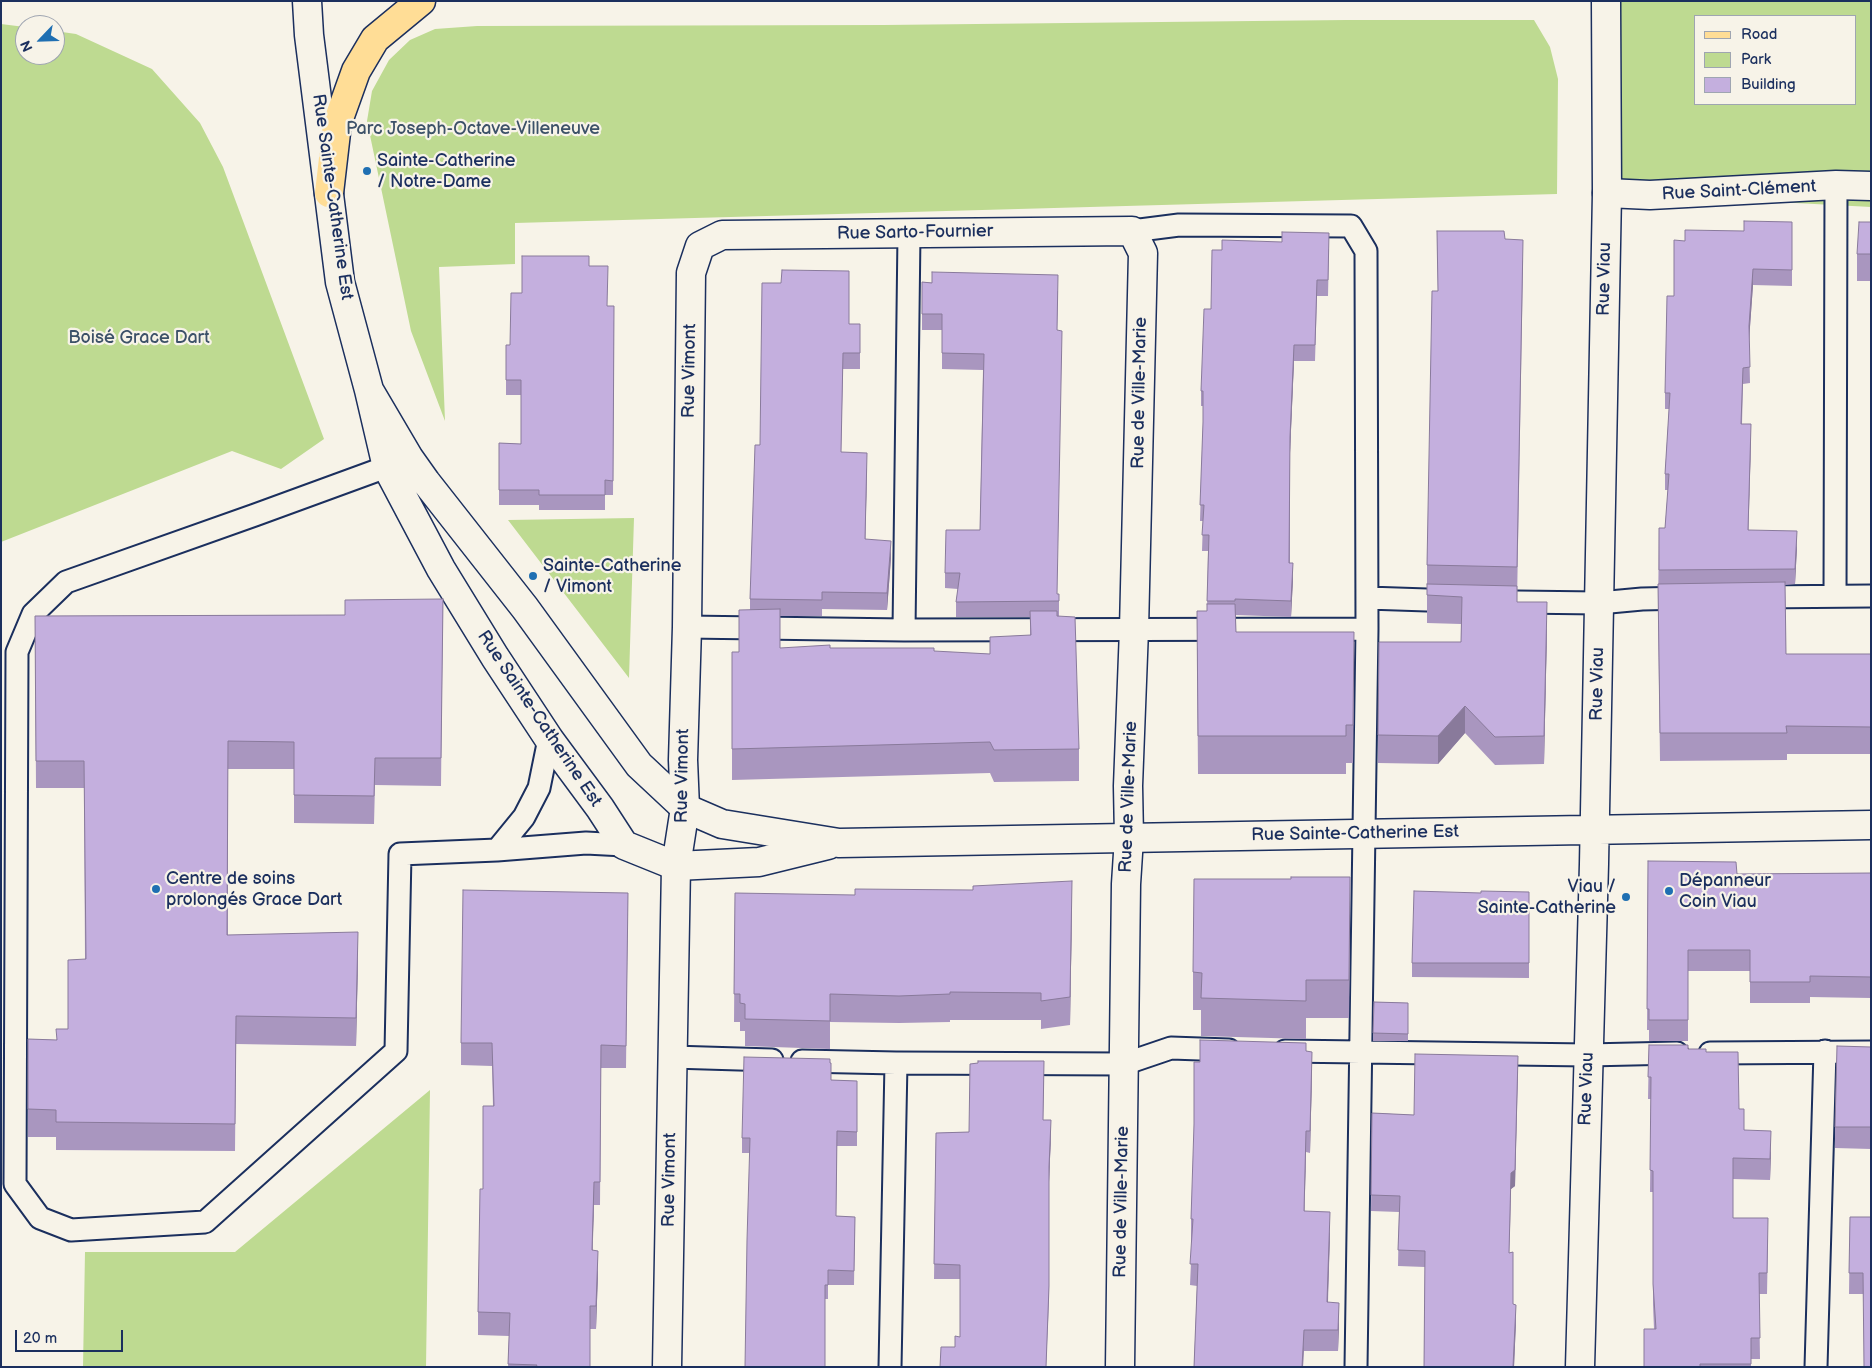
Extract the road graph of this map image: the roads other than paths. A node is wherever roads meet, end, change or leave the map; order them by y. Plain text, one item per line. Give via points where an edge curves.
1 (307, 1) edge
2 (421, 1) edge
3 (1606, 1) edge
4 (1836, 185) junction
5 (1871, 186) edge
6 (328, 193) junction
7 (1607, 193) junction
8 (1132, 231) junction
9 (909, 234) junction
10 (700, 246) joint
11 (398, 463) junction
12 (1835, 596) junction
13 (1871, 596) edge
14 (1739, 597) edge
15 (1367, 598) junction
16 (1710, 598) edge
17 (1599, 603) junction
18 (687, 627) junction
19 (1134, 629) junction
20 (1367, 629) junction
21 (904, 630) junction
22 (549, 739) junction
23 (685, 808) junction
24 (1871, 825) edge
25 (1595, 829) junction
26 (1364, 834) junction
27 (1129, 838) junction
28 (839, 843) junction
29 (624, 845) junction
30 (497, 850) junction
31 (676, 866) junction
32 (1825, 1051) junction
33 (1871, 1052) edge
34 (1360, 1053) junction
35 (1588, 1055) junction
36 (672, 1057) junction
37 (896, 1063) junction
38 (1124, 1064) junction
39 (668, 1367) edge
40 (890, 1367) edge
41 (1120, 1367) edge
42 (1356, 1367) edge
43 (1580, 1367) edge
44 (1816, 1367) edge

1 - 6 street, Rue Sainte-Catherine Est
2 - 6 main road via 375,39 356,71 337,124
3 - 7 street, Rue Viau
4 - 5 street, Rue Saint-Clément
4 - 7 street, Rue Saint-Clément via 1650,196
4 - 12 lane
6 - 11 street, Rue Sainte-Catherine Est via 340,282 369,390
7 - 17 street, Rue Viau
8 - 9 street, Rue Sarto-Fournier
8 - 15 lane via 1179,225 1351,226 1366,251
8 - 19 street, Rue de Ville-Marie via 1143,253
9 - 10 street, Rue Sarto-Fournier via 722,235
9 - 21 lane
10 - 18 street, Rue Vimont via 691,273
11 - 22 street, Rue Sainte-Catherine Est via 440,569
11 - 23 street, Rue Sainte-Catherine Est via 525,608 639,765
11 - 30 lane via 66,582 33,614 17,652 15,1184 40,1218 71,1230 205,1222 396,1051 400,854
12 - 13 lane
12 - 14 lane
15 - 17 lane
15 - 20 lane
16 - 17 lane
17 - 25 street, Rue Viau
18 - 21 lane
18 - 23 street, Rue Vimont via 683,760
19 - 20 lane
19 - 21 lane
19 - 27 street, Rue de Ville-Marie
20 - 26 lane
22 - 29 street, Rue Sainte-Catherine Est
22 - 30 lane via 538,788 524,817
23 - 28 street, Rue Sainte-Catherine Est via 722,824
23 - 31 street, Rue Vimont
24 - 25 street, Rue Sainte-Catherine Est
25 - 26 street, Rue Sainte-Catherine Est
25 - 35 street, Rue Viau
26 - 27 street, Rue Sainte-Catherine Est
26 - 34 lane
27 - 28 street, Rue Sainte-Catherine Est
27 - 38 street, Rue de Ville-Marie
28 - 31 street, Rue Sainte-Catherine Est via 759,862
29 - 30 lane via 586,843
29 - 31 street, Rue Sainte-Catherine Est
31 - 36 street, Rue Vimont
32 - 33 lane
32 - 35 lane
32 - 44 lane
34 - 35 lane
34 - 38 lane via 1171,1048
34 - 42 lane
35 - 43 street, Rue Viau
36 - 37 lane
36 - 39 street, Rue Vimont
37 - 38 lane
37 - 40 lane
38 - 41 street, Rue de Ville-Marie

